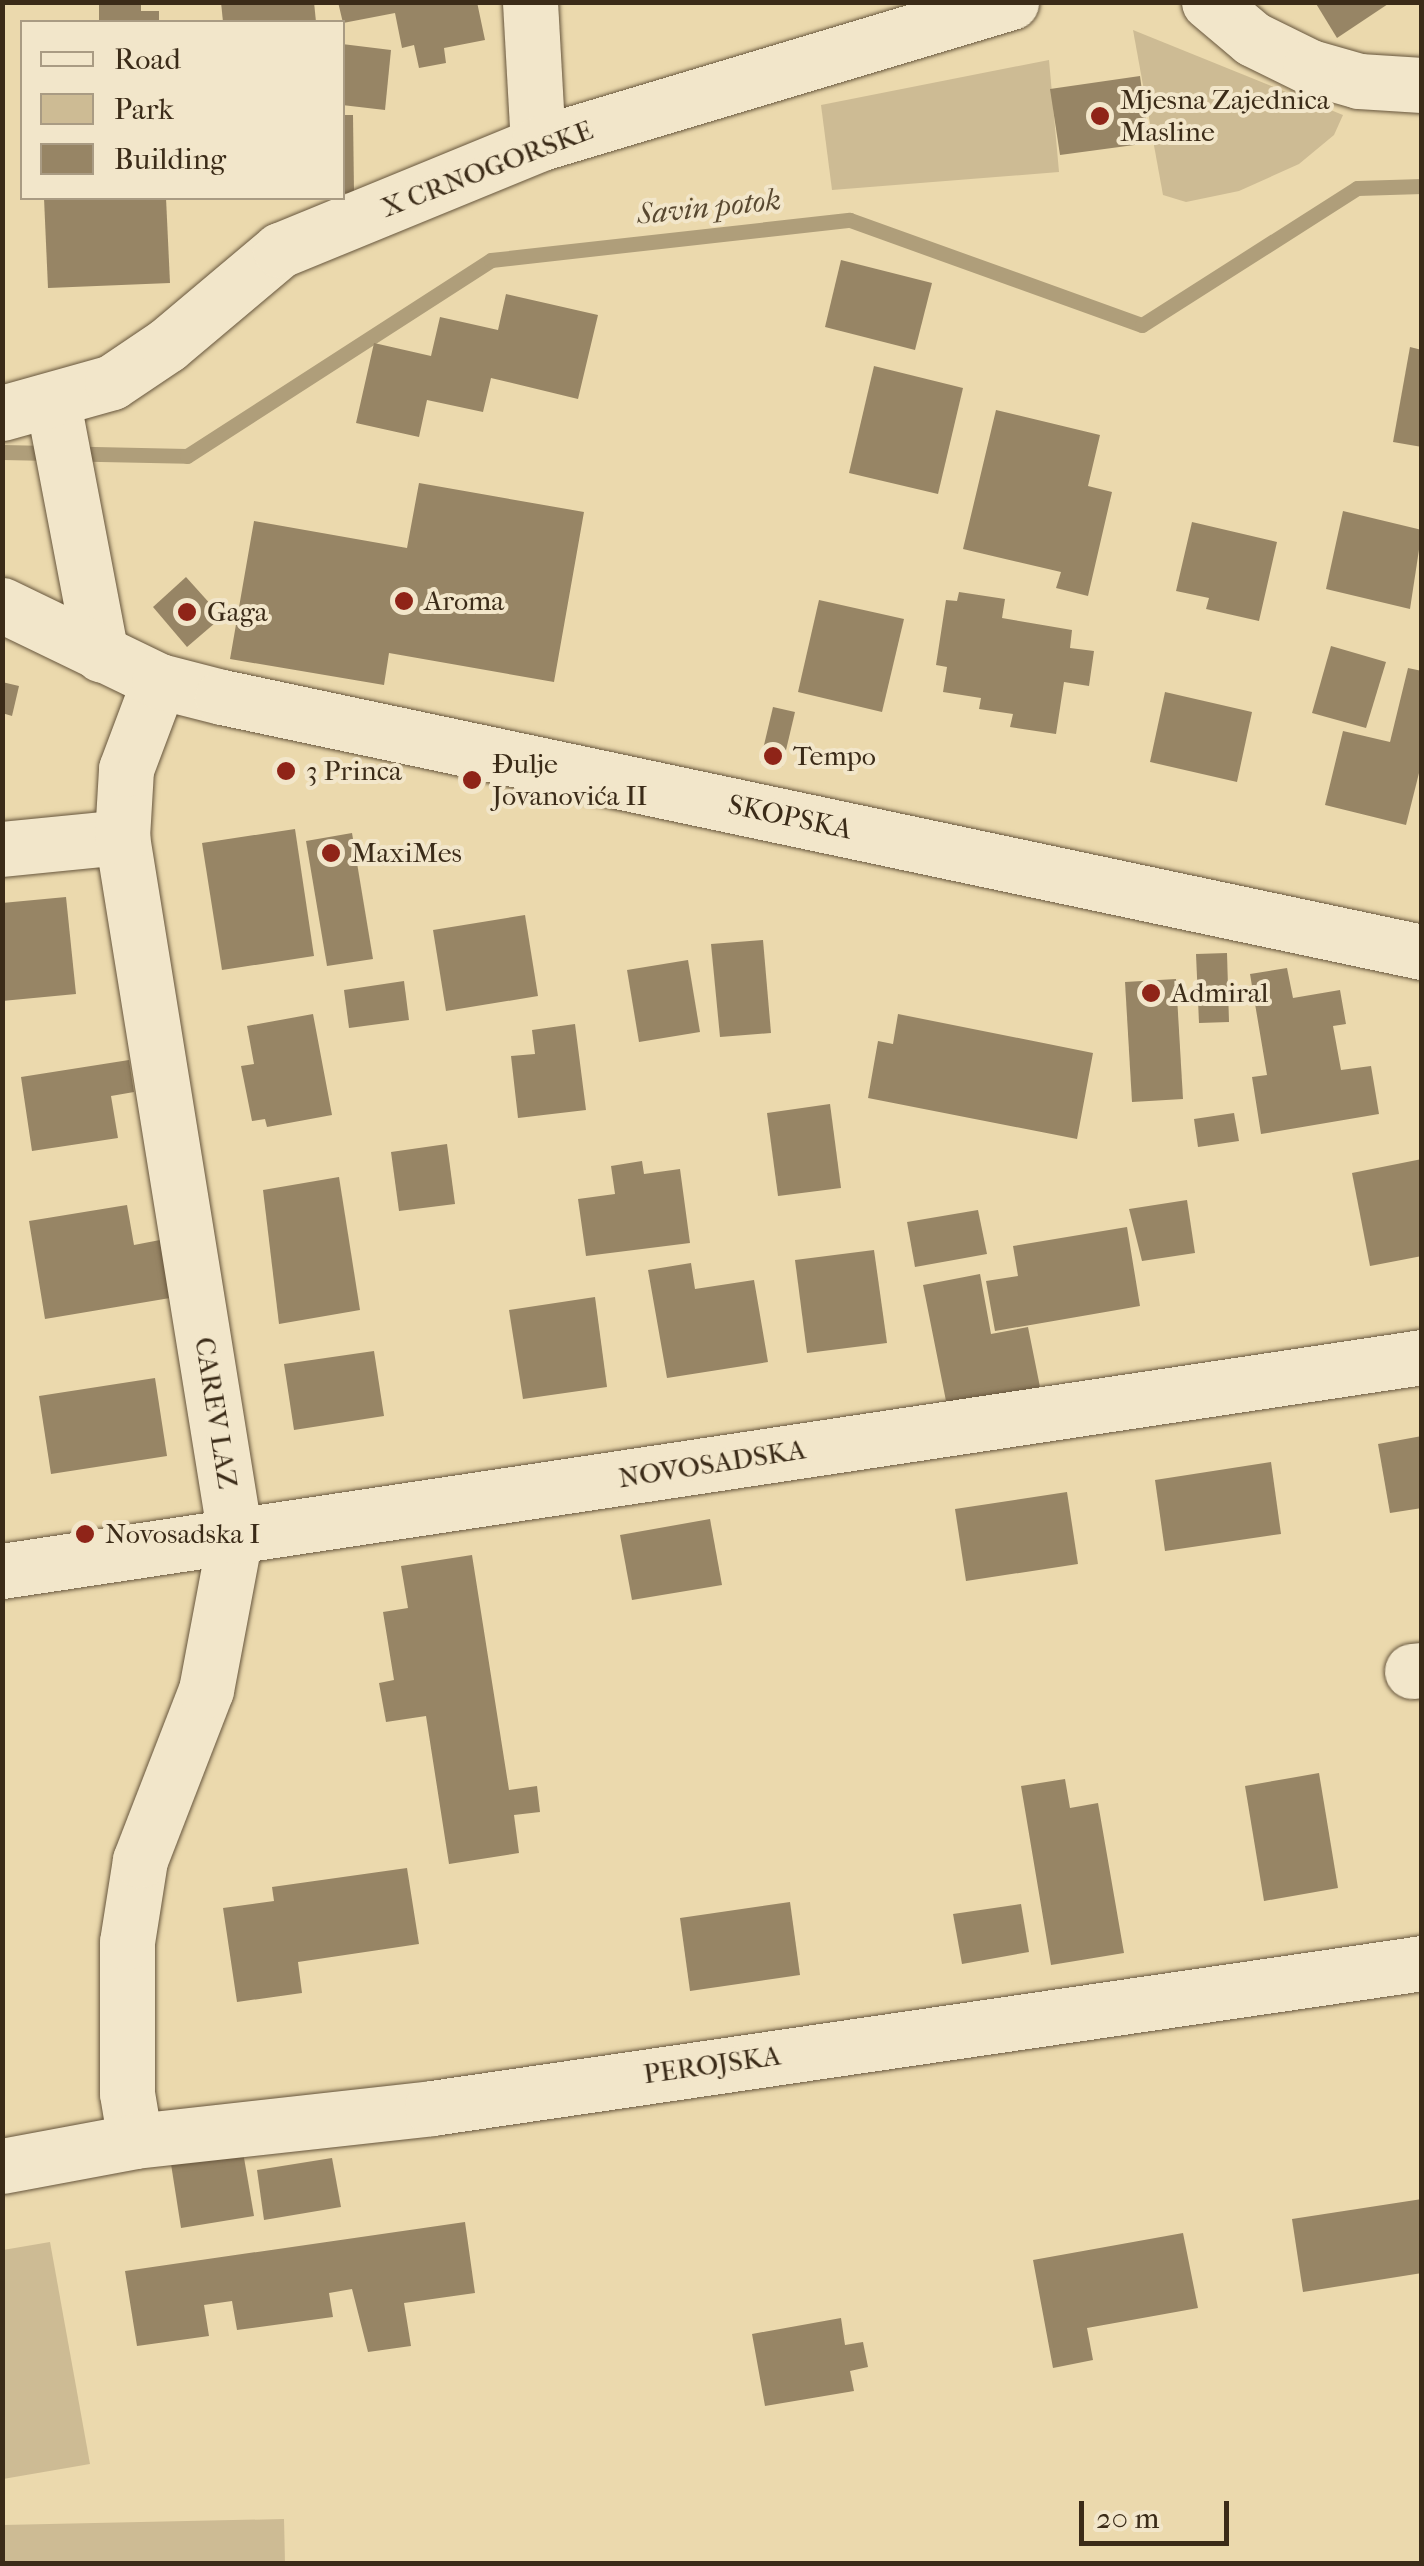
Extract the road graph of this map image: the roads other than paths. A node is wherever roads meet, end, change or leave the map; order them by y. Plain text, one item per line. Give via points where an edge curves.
1 (530, 2) edge
2 (1011, 2) edge
3 (1209, 2) edge
4 (1422, 85) edge
5 (538, 144) junction
6 (38, 418) edge
7 (2, 605) edge
8 (101, 654) junction
9 (160, 681) junction
10 (122, 837) junction
11 (2, 849) edge
12 (1422, 952) edge
13 (1422, 1356) edge
14 (235, 1536) junction
15 (2, 1571) edge
16 (1422, 1962) edge
17 (134, 2141) junction
18 (2, 2166) edge

1 - 5 street
2 - 5 street, X CRNOGORSKE
3 - 4 street via 1253,39 1310,67 1359,80
5 - 6 street, X CRNOGORSKE via 280,250 167,345 112,382
6 - 8 street via 75,529
7 - 8 street, SKOPSKA
8 - 9 street, SKOPSKA
9 - 10 street, CAREV LAZ via 126,769
9 - 12 street, SKOPSKA
10 - 11 street
10 - 14 street, CAREV LAZ
13 - 14 street, NOVOSADSKA
14 - 15 street, NOVOSADSKA
14 - 17 street, CAREV LAZ via 206,1690 140,1860 126,2017
16 - 17 street, PEROJSKA via 432,2108
17 - 18 street, PEROJSKA

